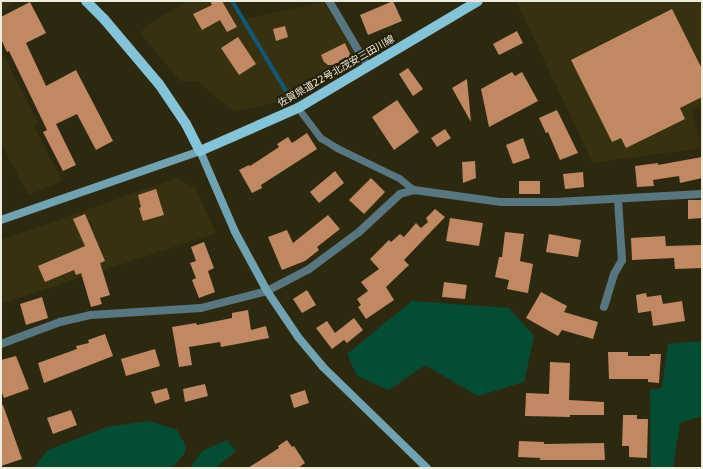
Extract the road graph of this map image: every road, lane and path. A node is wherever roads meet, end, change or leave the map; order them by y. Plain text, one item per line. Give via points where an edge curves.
1 (86, 1) edge
2 (329, 1) edge
3 (478, 1) edge
4 (368, 67) junction
5 (298, 108) junction
6 (200, 151) junction
7 (414, 190) junction
8 (702, 194) edge
9 (618, 199) junction
10 (1, 220) edge
11 (267, 291) junction
12 (604, 307) dead end
13 (1, 344) edge
14 (427, 468) edge

1 - 6 main road via 159,84 186,124
2 - 4 street
3 - 4 main road, 佐賀県道22号北茂安三田川線
4 - 5 main road, 佐賀県道22号北茂安三田川線
5 - 6 main road, 佐賀県道22号北茂安三田川線
5 - 7 lane via 321,138 399,178
6 - 10 street
6 - 11 street via 235,232
7 - 9 street via 501,202
7 - 11 street via 400,194 359,232 309,269
8 - 9 street
9 - 12 street via 622,260 614,274
11 - 13 street via 201,308 91,315 60,322
11 - 14 street via 298,337 323,367

